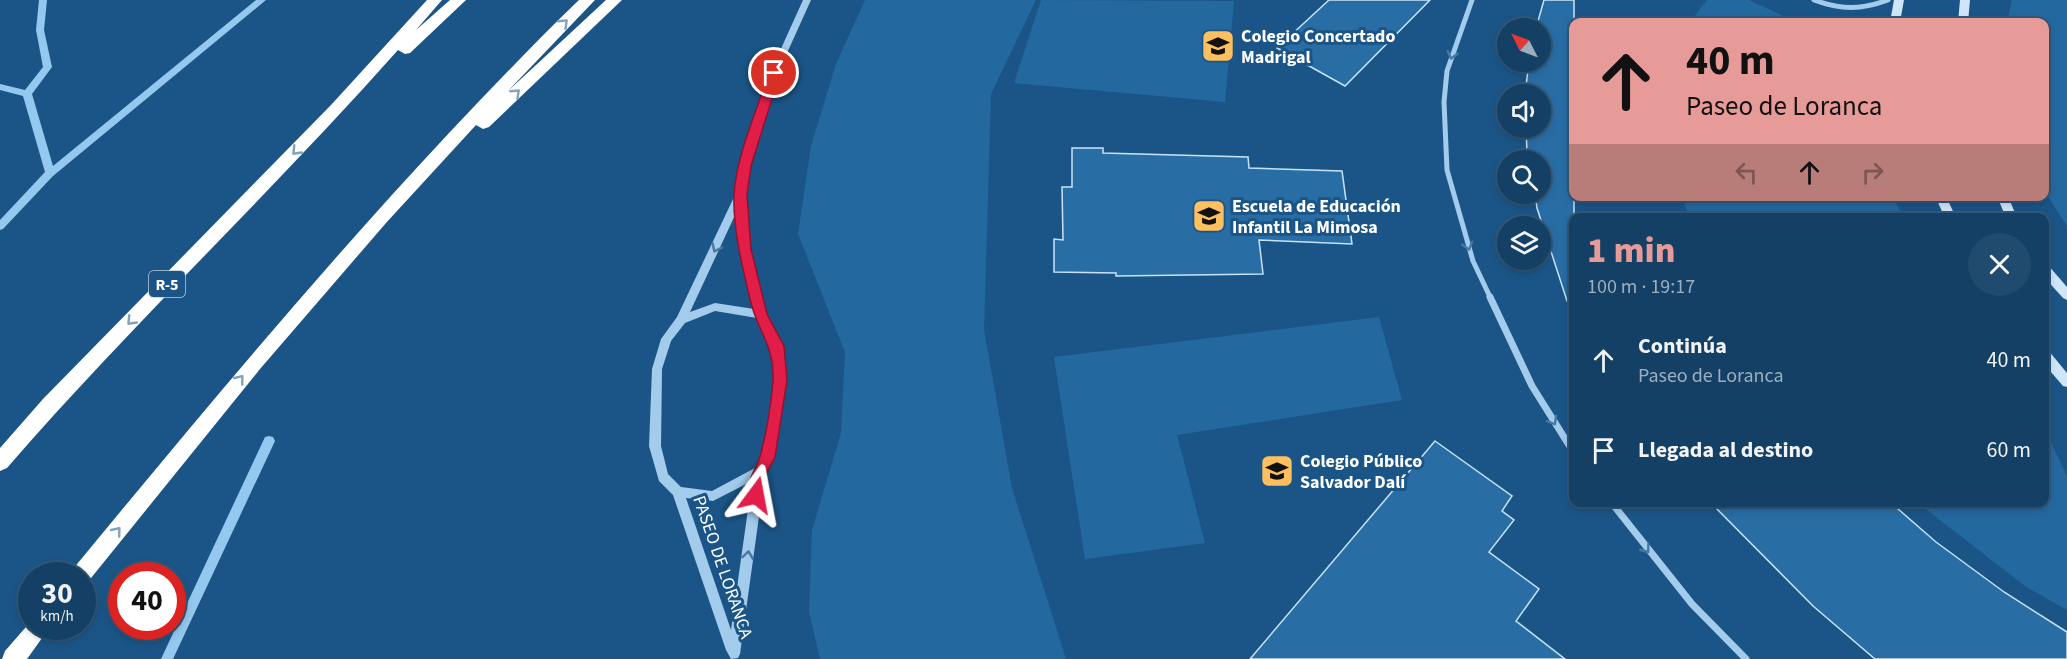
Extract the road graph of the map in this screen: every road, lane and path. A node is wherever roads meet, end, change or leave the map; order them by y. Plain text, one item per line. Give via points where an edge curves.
1 (435, 0) edge
2 (459, 0) edge
3 (588, 0) edge
4 (615, 0) edge
5 (807, 0) edge
6 (1472, 0) edge
7 (1814, 0) edge
8 (1888, 0) edge
9 (1899, 0) edge
10 (1965, 0) edge
11 (1896, 18) edge
12 (1963, 18) edge
13 (337, 109) junction
14 (740, 195) junction
15 (380, 218) junction
16 (2049, 274) edge
17 (2067, 295) edge
18 (760, 314) junction
19 (681, 320) junction
20 (2049, 360) edge
21 (2067, 382) edge
22 (1569, 445) edge
23 (0, 462) edge
24 (759, 472) junction
25 (678, 492) junction
26 (1615, 507) edge
27 (91, 562) edge
28 (28, 640) edge
29 (734, 657) edge
30 (13, 659) edge
31 (1746, 659) edge

1 - 13 highway
2 - 13 highway, R-5
15 -> 3 highway
15 -> 4 highway
5 - 14 street via 774,73
6 -> 22 street via 1447,71 1447,170 1473,261 1532,386
7 - 8 street via 1835,9 1856,10
9 - 11 main road
10 - 12 main road
13 -> 23 highway, R-5 via 50,405
14 - 18 street via 744,249
14 -> 19 street
27 -> 15 highway via 254,363
16 - 17 main road
18 - 19 street via 715,307
18 - 24 street via 777,346 780,380 768,457
19 - 25 street via 666,339 657,369 655,446 663,477
20 - 21 main road
24 - 25 street via 713,496
29 -> 24 street, PASEO DE LORANCA
25 - 29 street, PASEO DE LORANCA
26 -> 31 street via 1676,588
28 - 30 highway

